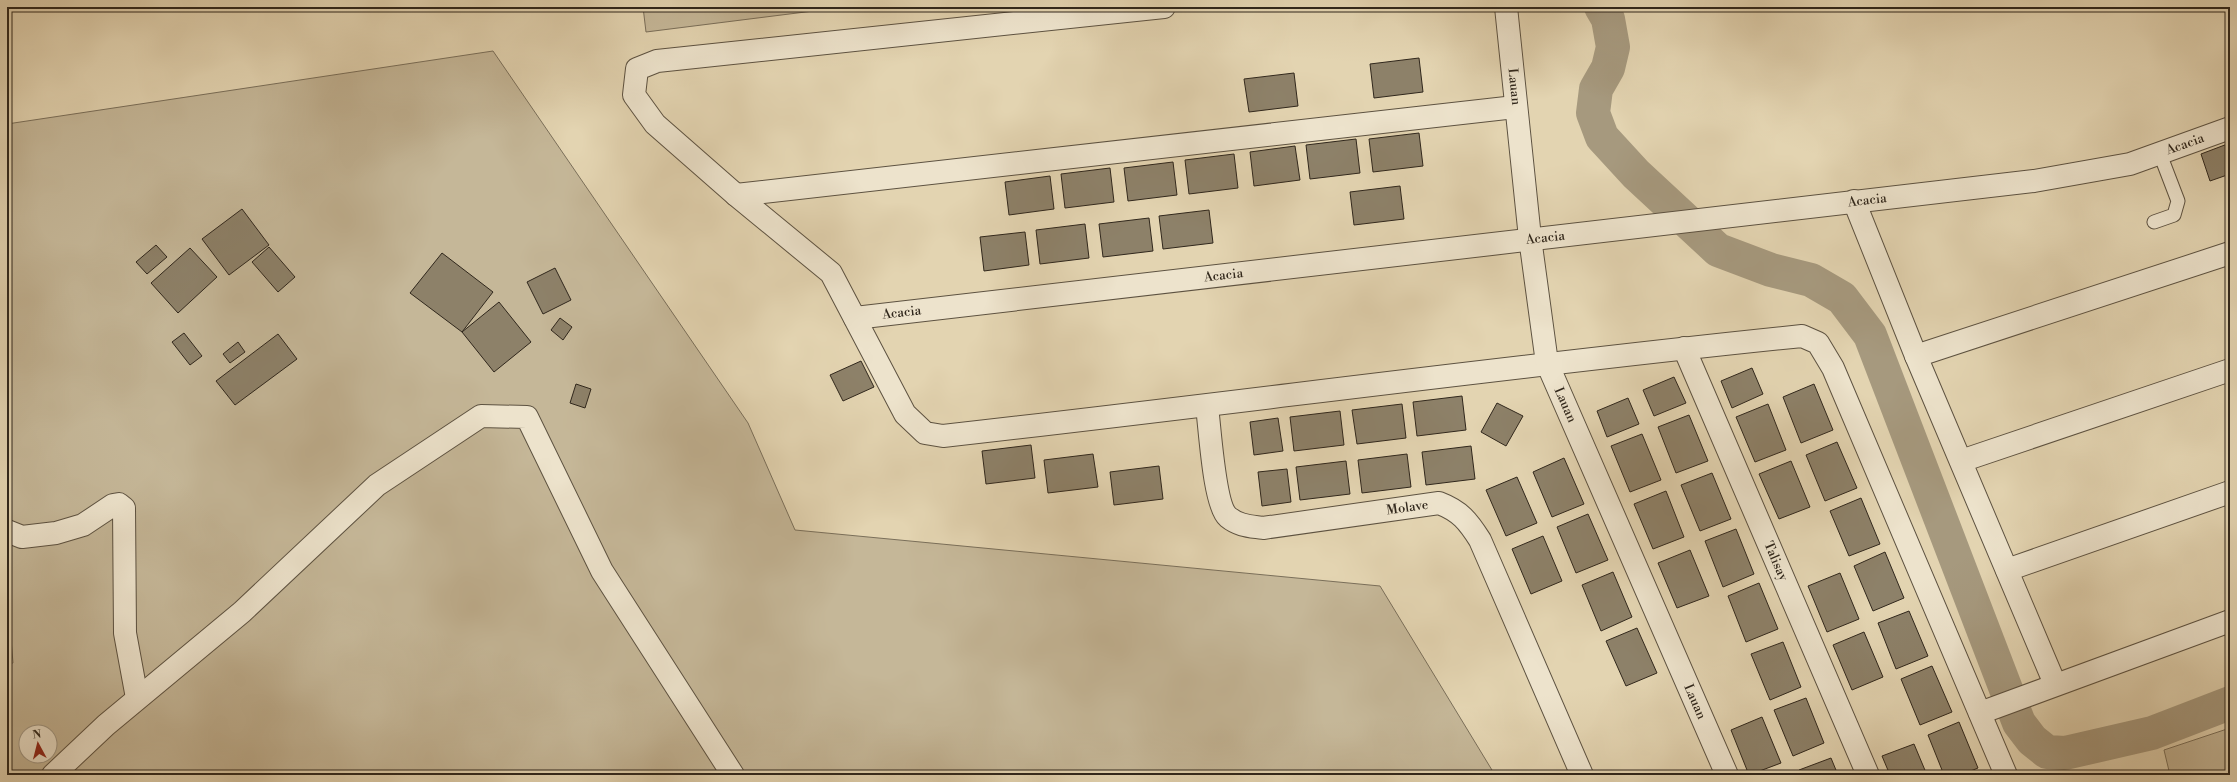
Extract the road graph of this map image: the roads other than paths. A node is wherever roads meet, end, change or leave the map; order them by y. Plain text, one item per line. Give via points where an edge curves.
1 (1164, 7) edge
2 (1506, 7) edge
3 (1515, 107) junction
4 (2230, 128) edge
5 (2160, 154) junction
6 (736, 195) junction
7 (1854, 201) junction
8 (2154, 222) dead end
9 (1530, 238) junction
10 (2230, 253) edge
11 (855, 318) junction
12 (1684, 348) junction
13 (1916, 356) junction
14 (1547, 363) junction
15 (2230, 370) edge
16 (1207, 407) junction
17 (1961, 461) junction
18 (2230, 492) edge
19 (7, 531) edge
20 (2007, 570) junction
21 (2230, 621) edge
22 (2047, 688) junction
23 (137, 698) junction
24 (1980, 713) junction
25 (53, 775) edge
26 (733, 775) edge
27 (1582, 775) edge
28 (1727, 775) edge
29 (1868, 775) edge
30 (2006, 775) edge

1 - 6 street via 657,61 637,69 634,95 655,124
2 - 3 street, Lauan
3 - 6 street
3 - 9 street, Lauan
4 - 5 street, Acacia
5 - 7 street, Acacia via 2130,164 2034,181
5 - 8 lane via 2178,201 2174,215
6 - 11 street via 831,273
7 - 9 street, Acacia via 1723,218
7 - 13 street
9 - 11 street, Acacia
9 - 14 street, Lauan
10 - 13 street
11 - 16 street via 905,414 925,433 943,436
12 - 14 street
12 - 24 street via 1802,336 1818,344 1832,368
12 - 29 street, Talisay
13 - 17 street
14 - 16 street
14 - 28 street, Lauan
15 - 17 street
16 - 27 street, Molave via 1218,499 1227,516 1243,526 1263,528 1439,503 1455,509 1469,523 1480,540
17 - 20 street
18 - 20 street
19 - 23 street via 22,536 56,533 83,525 113,505 119,504 124,508 125,633
20 - 22 street
21 - 22 street
22 - 24 street
23 - 25 street
23 - 26 street via 242,612 377,485 480,416 527,417 602,572
24 - 30 street

